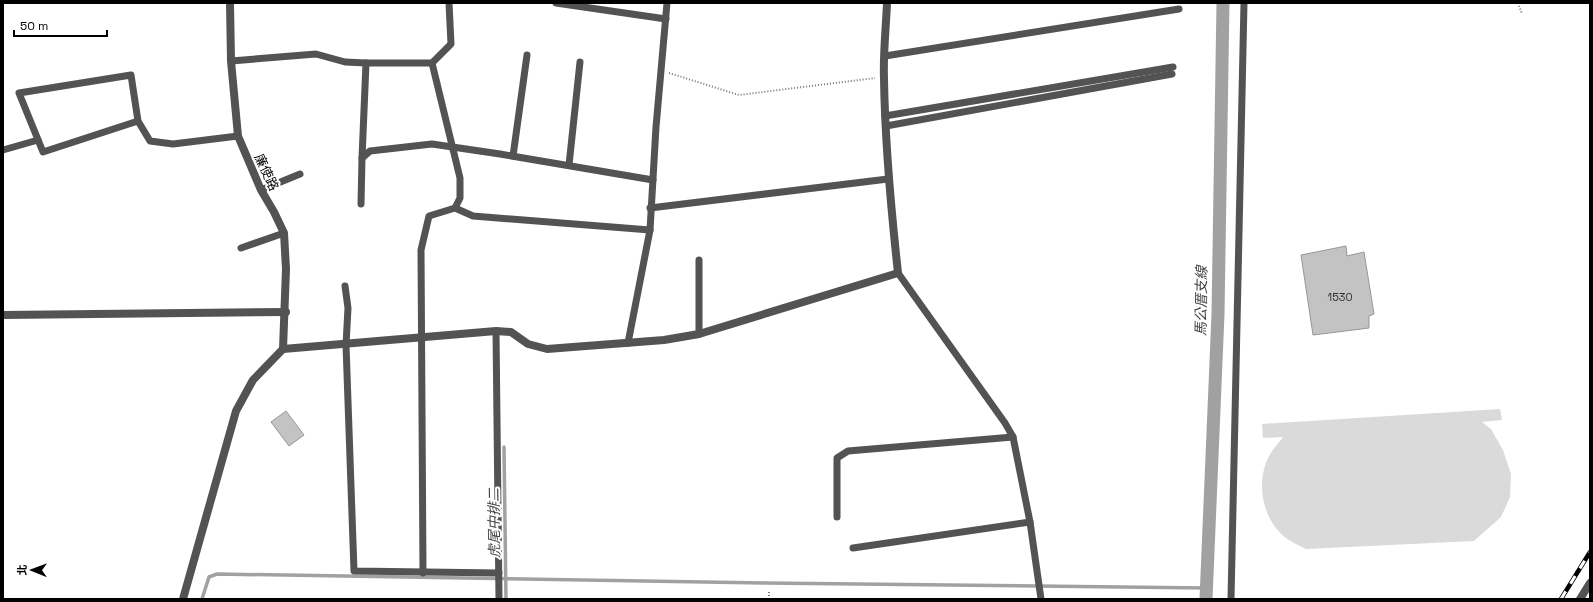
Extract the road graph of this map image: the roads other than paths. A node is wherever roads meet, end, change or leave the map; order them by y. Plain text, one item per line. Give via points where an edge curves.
1 (230, 3) edge
2 (449, 3) edge
3 (556, 3) edge
4 (667, 3) edge
5 (887, 3) edge
6 (1244, 3) edge
7 (1180, 9) dead end
8 (666, 19) junction
9 (527, 55) dead end
10 (885, 56) junction
11 (231, 61) junction
12 (580, 62) dead end
13 (432, 63) junction
14 (366, 64) junction
15 (885, 116) junction
16 (138, 121) junction
17 (886, 126) junction
18 (238, 136) junction
19 (38, 140) junction
20 (453, 146) junction
21 (3, 150) edge
22 (513, 156) junction
23 (362, 158) junction
24 (569, 165) junction
25 (300, 174) dead end
26 (888, 179) junction
27 (653, 180) junction
28 (261, 190) junction
29 (361, 204) dead end
30 (455, 208) junction
31 (650, 208) junction
32 (650, 230) junction
33 (284, 233) junction
34 (241, 248) dead end
35 (699, 260) dead end
36 (898, 273) junction
37 (345, 286) dead end
38 (286, 312) junction
39 (3, 315) edge
40 (496, 332) junction
41 (699, 334) junction
42 (422, 339) junction
43 (628, 343) junction
44 (346, 345) junction
45 (283, 349) junction
46 (1013, 437) junction
47 (837, 517) dead end
48 (1030, 522) junction
49 (853, 548) dead end
50 (423, 573) junction
51 (499, 573) junction
52 (1590, 583) edge
53 (182, 599) edge
54 (499, 599) edge
55 (1041, 599) edge
56 (1231, 599) edge
57 (1580, 599) edge

1 - 11 street, 廉使路
2 - 13 lane via 451,44
3 - 8 lane
4 - 8 lane
5 - 10 street
6 - 56 lane
7 - 10 lane
8 - 27 lane
9 - 22 lane
10 - 15 street
11 - 14 lane via 316,54 345,62
11 - 18 street, 廉使路
12 - 24 lane
13 - 14 lane
13 - 20 lane
14 - 23 lane
15 - 17 street
15 - 17 lane via 1172,70
16 - 18 lane via 150,141 172,144
16 - 19 lane via 43,152
16 - 19 lane via 131,75 19,93
17 - 26 street
18 - 28 street, 廉使路
19 - 21 lane
20 - 22 lane
20 - 23 lane via 432,144 370,151
20 - 30 lane via 460,178 460,198
22 - 24 lane
23 - 29 lane
24 - 27 lane
25 - 28 lane
26 - 31 lane
26 - 36 street
27 - 31 lane
28 - 33 street, 廉使路
30 - 32 lane via 473,216
30 - 42 lane via 429,216 421,250
31 - 32 lane
32 - 43 lane
33 - 34 lane
33 - 38 street, 廉使路
35 - 41 lane
36 - 41 street
36 - 46 lane via 1006,423
37 - 44 lane via 348,308
38 - 39 street
38 - 45 street, 廉使路
40 - 42 street
40 - 43 street via 511,332 528,344 546,349
40 - 51 lane
41 - 43 street
42 - 44 street
42 - 50 lane
44 - 45 street
44 - 50 lane via 354,571
45 - 53 street via 254,380 236,411
46 - 47 lane via 848,451 837,458
46 - 48 lane
48 - 49 lane
48 - 55 lane
50 - 51 lane
51 - 54 lane
52 - 57 street

